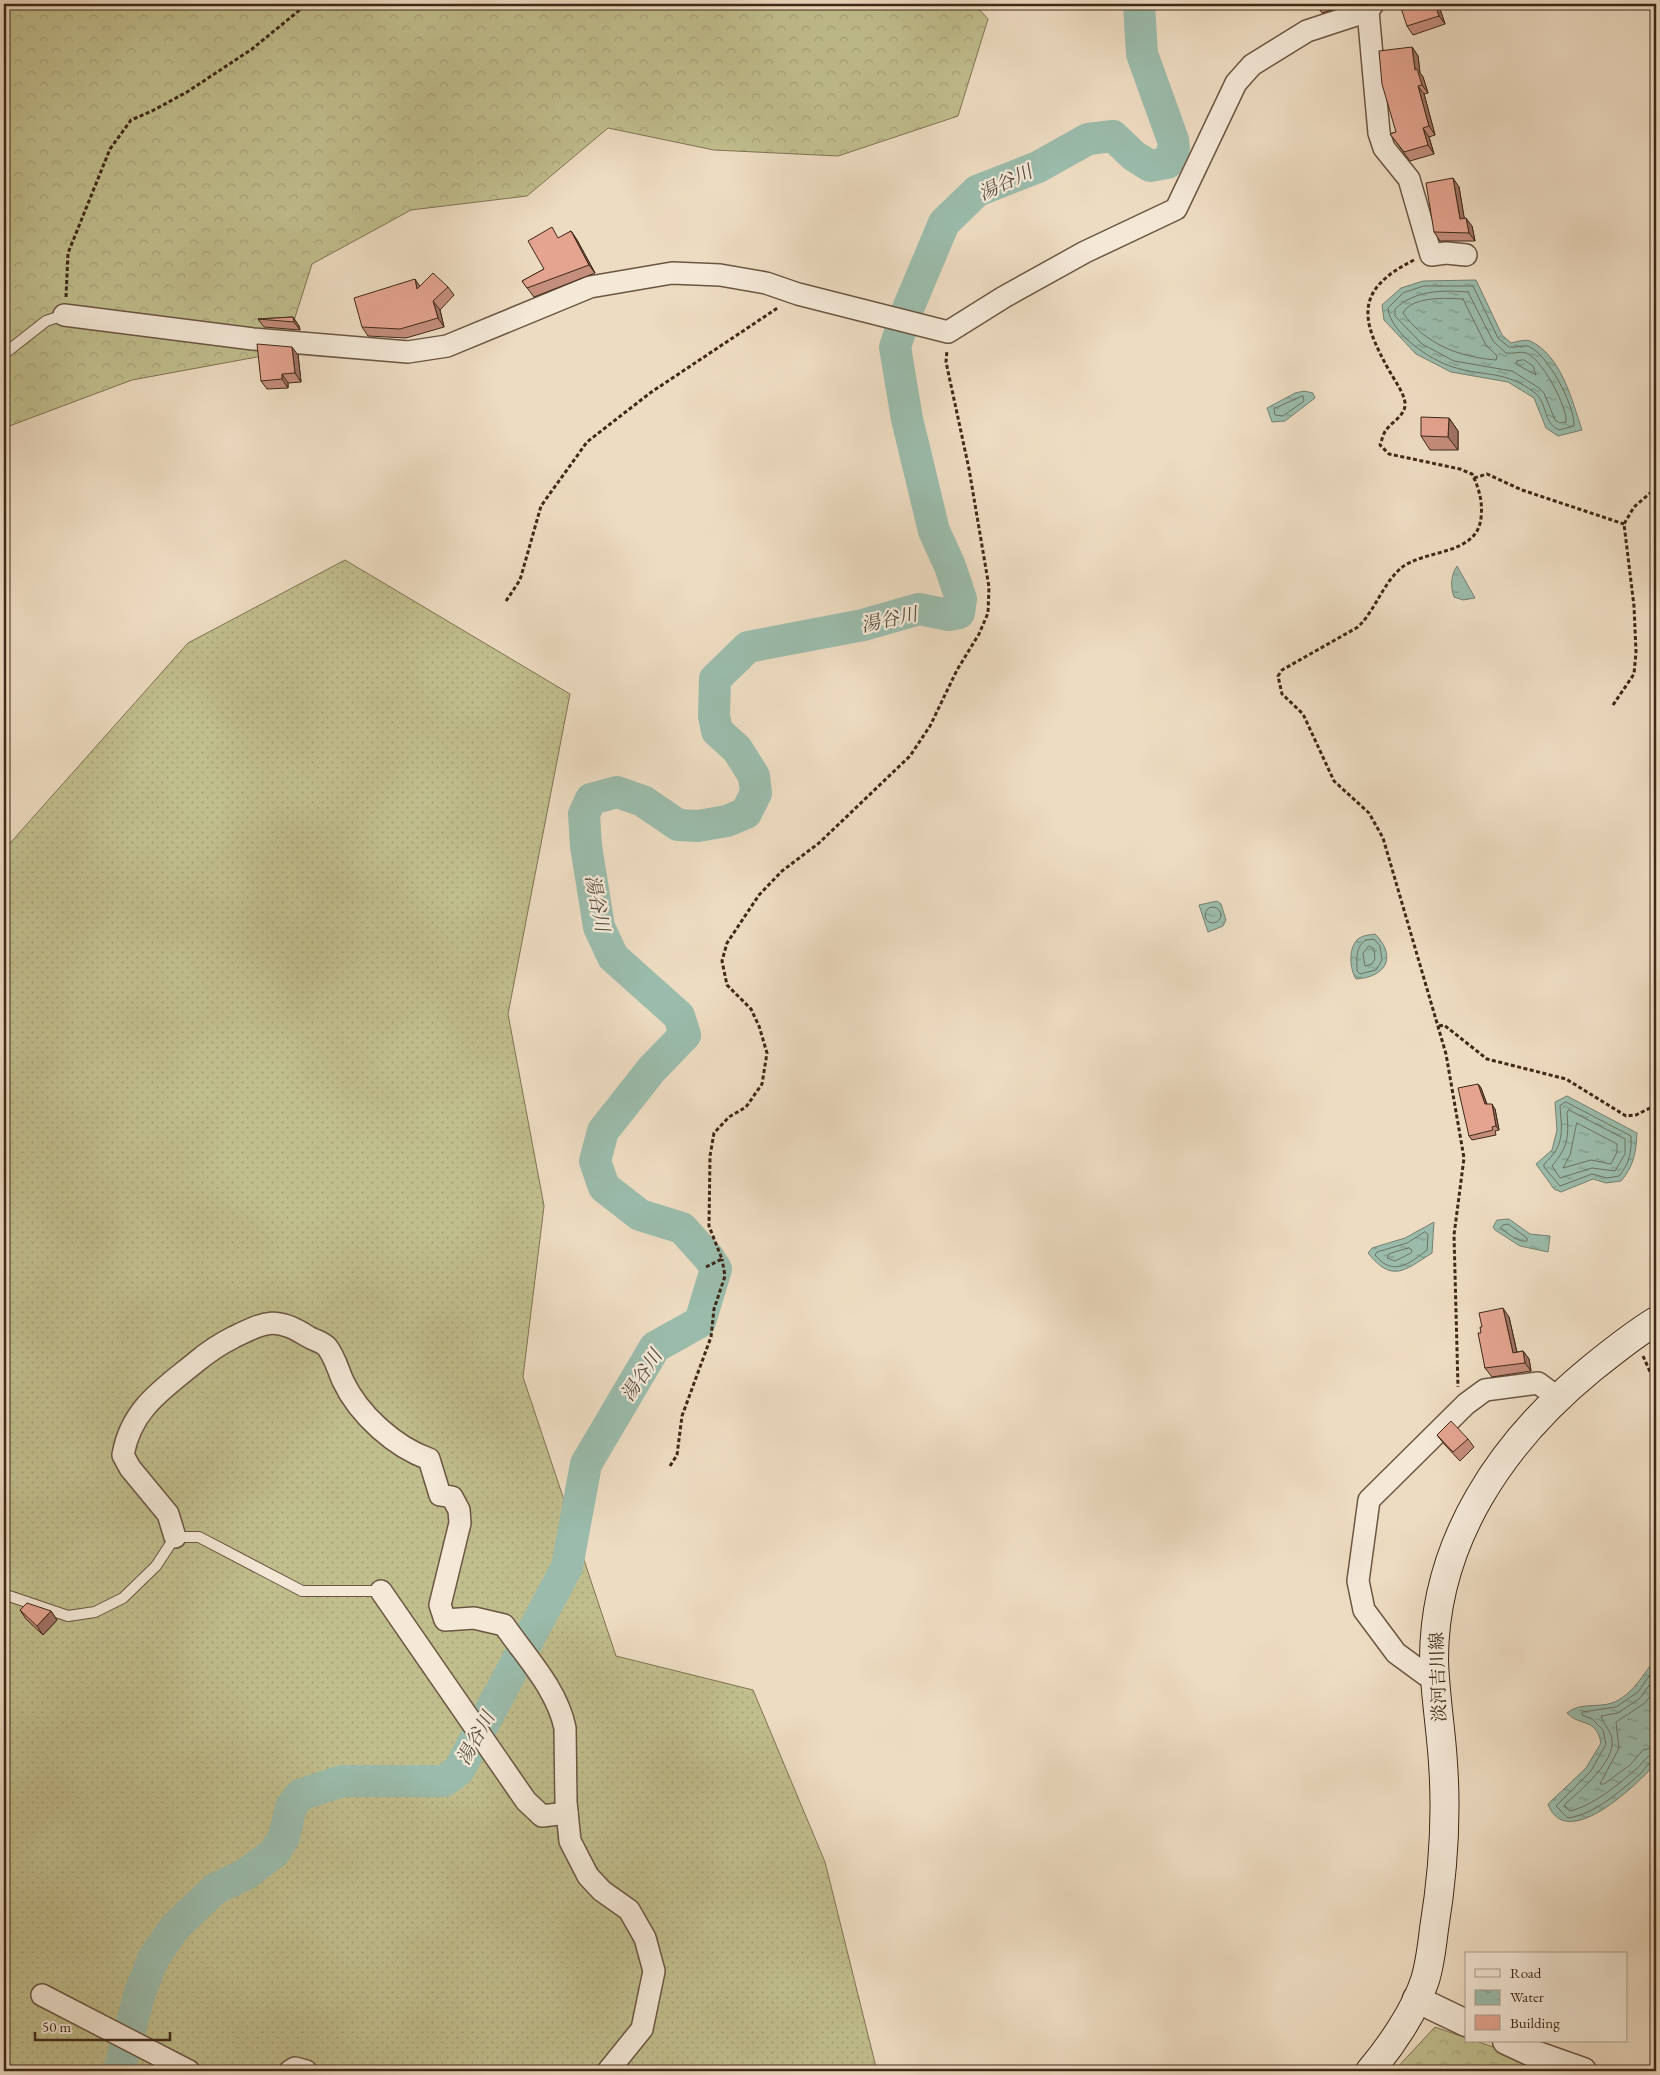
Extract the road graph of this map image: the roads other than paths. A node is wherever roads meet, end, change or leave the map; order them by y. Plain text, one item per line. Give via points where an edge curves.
1 (1371, 7) edge
2 (1466, 255) dead end
3 (64, 315) joint
4 (4, 354) edge
5 (1656, 1321) edge
6 (1557, 1397) junction
7 (175, 1537) junction
8 (381, 1591) joint
9 (4, 1598) edge
10 (1435, 1676) junction
11 (567, 1813) junction
12 (42, 1995) dead end
13 (1416, 1999) junction
14 (1465, 2023) edge
15 (1507, 2042) edge
16 (1533, 2062) edge
17 (189, 2071) edge
18 (290, 2071) edge
19 (306, 2071) edge
20 (608, 2071) edge
21 (1370, 2071) edge
22 (1583, 2071) edge

1 - 2 street via 1379,133 1384,148 1409,179 1431,256 1446,253
1 - 3 street via 1307,31 1252,65 1236,83 1176,209 1085,252 948,332 766,284 720,275 672,273 590,287 447,346 408,352 253,339
3 - 4 lane via 46,321
5 - 6 main road, 淡河吉川線 via 1632,1335
6 - 10 main road, 淡河吉川線 via 1524,1432 1490,1476 1464,1523 1448,1567 1437,1618
6 - 10 street via 1538,1383 1485,1390 1466,1404 1369,1500 1358,1581 1364,1610 1396,1653 1426,1675
7 - 8 lane via 198,1537 302,1591
7 - 9 lane via 156,1566 123,1598 95,1612 68,1616 9,1596
7 - 11 street via 168,1514 123,1455 132,1424 146,1404 205,1354 257,1325 271,1322 287,1326 326,1345 344,1383 360,1406 399,1443 414,1454 429,1459 440,1495 452,1497 459,1510 460,1523 440,1605 445,1620 474,1618 504,1625 548,1687 565,1728
8 - 11 street via 526,1801 542,1816
10 - 13 main road, 淡河吉川線 via 1444,1772 1443,1859 1430,1954
11 - 20 street via 570,1841 588,1876 602,1891 629,1910 645,1938 654,1971 642,2029
12 - 17 street
13 - 14 street
13 - 21 main road, 淡河吉川線 via 1392,2043
15 - 16 street
16 - 22 street
18 - 19 street via 294,2068

